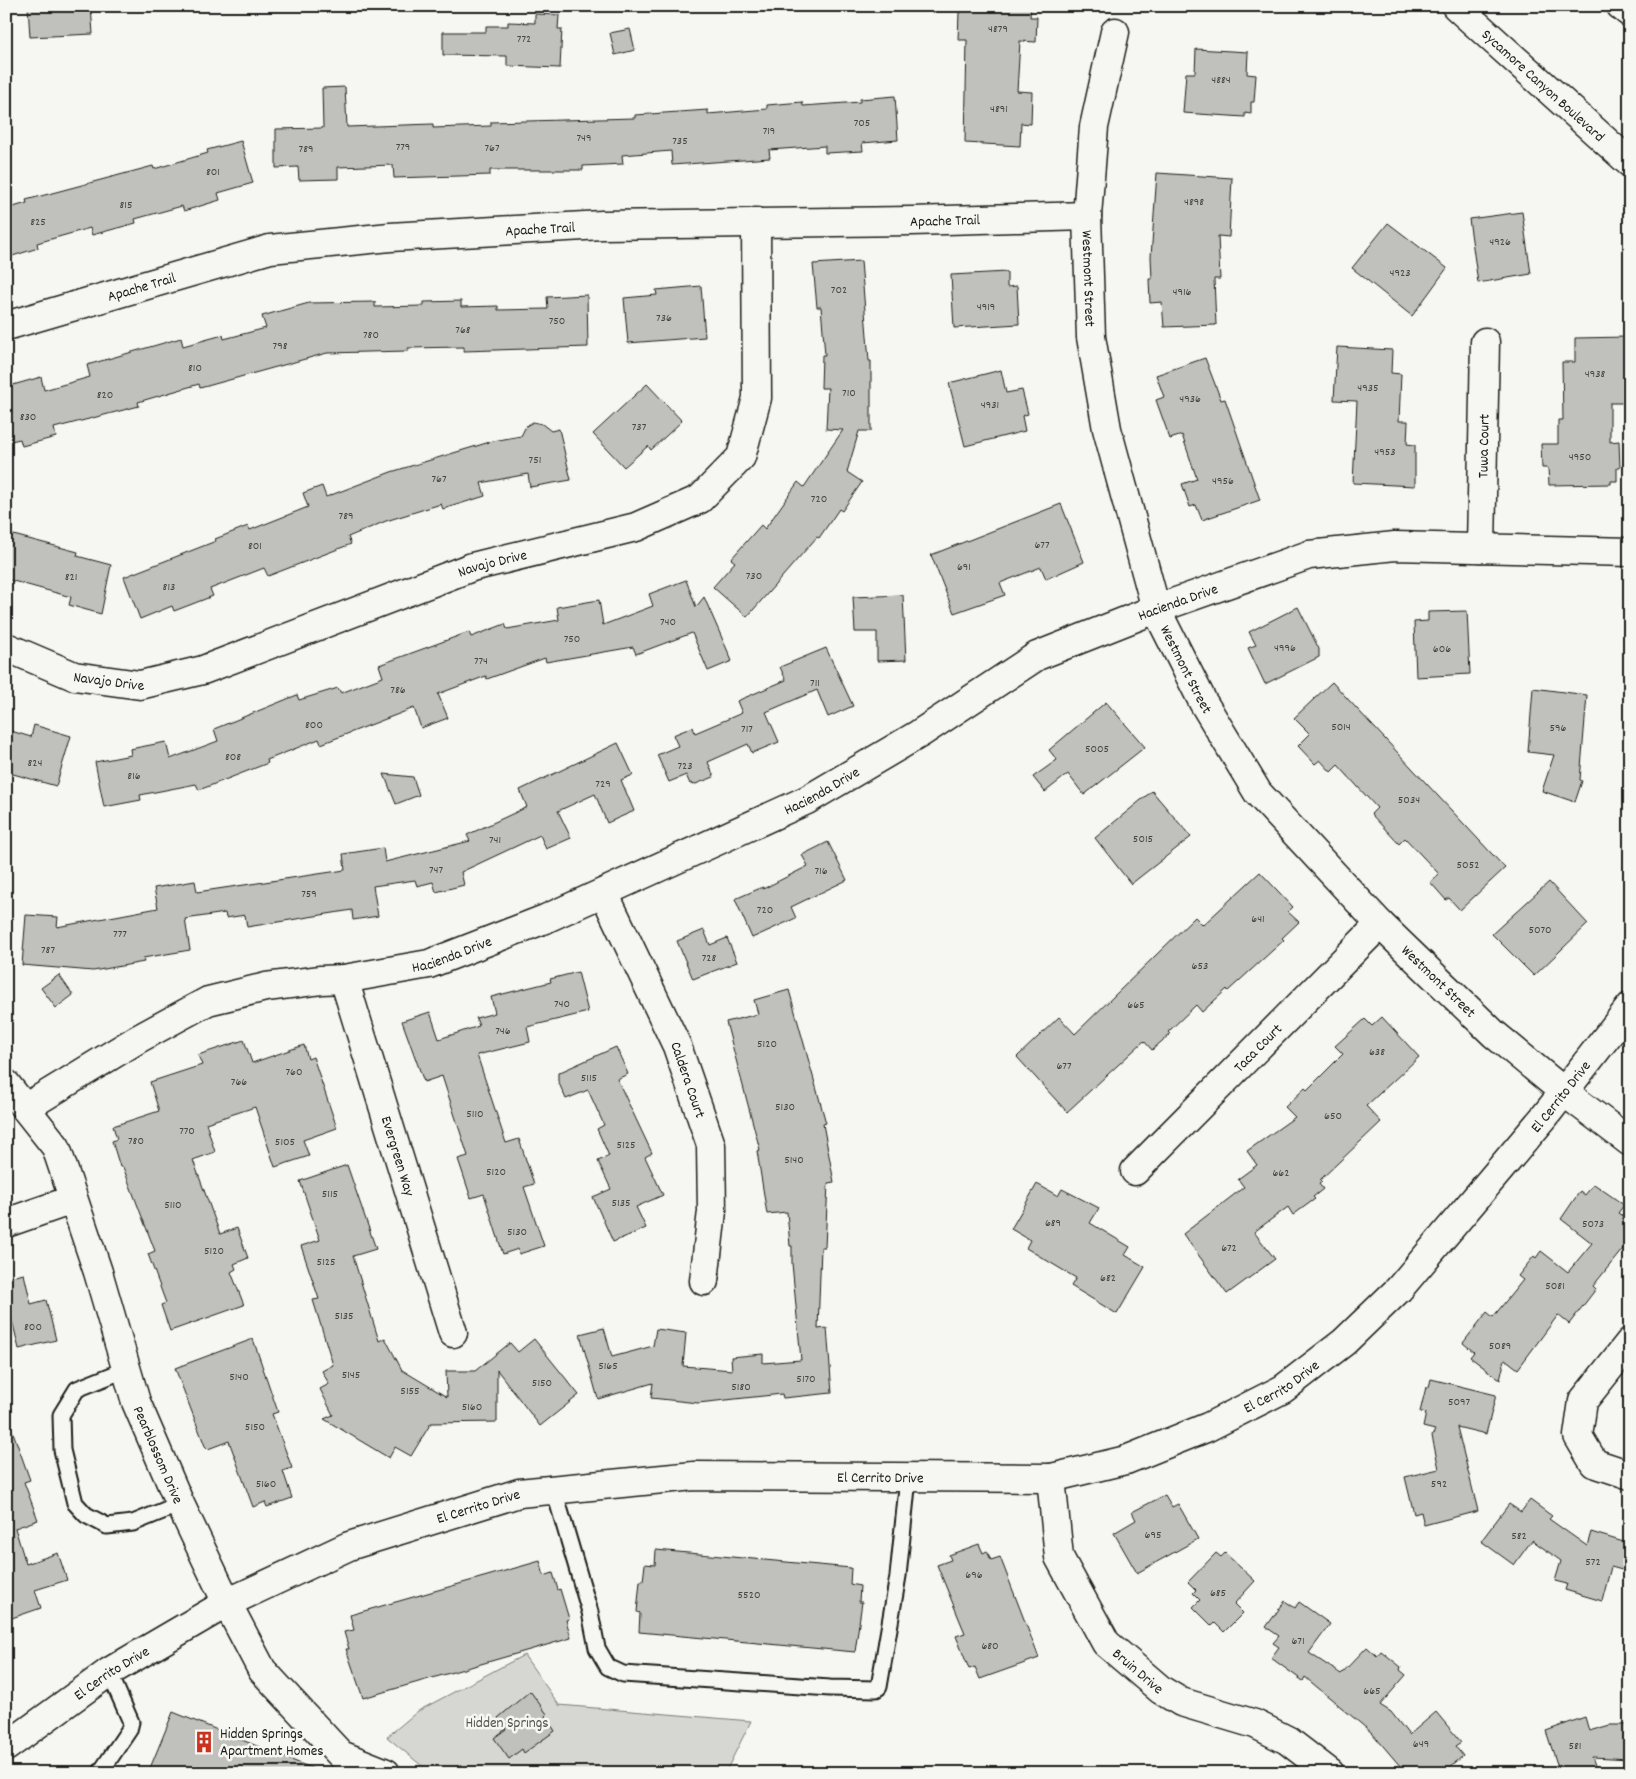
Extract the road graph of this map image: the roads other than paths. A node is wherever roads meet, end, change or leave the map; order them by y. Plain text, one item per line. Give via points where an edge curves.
1 (1456, 6) edge
2 (1621, 6) edge
3 (1630, 13) edge
4 (1116, 32) dead end
5 (1630, 163) edge
6 (1087, 216) junction
7 (756, 222) junction
8 (6, 326) edge
9 (1485, 342) dead end
10 (1481, 548) junction
11 (1630, 552) edge
12 (1156, 608) junction
13 (6, 647) edge
14 (604, 893) junction
15 (1380, 924) junction
16 (344, 979) junction
17 (1630, 1007) edge
18 (6, 1084) edge
19 (1564, 1092) junction
20 (25, 1108) junction
21 (1630, 1142) edge
22 (1135, 1171) dead end
23 (72, 1200) junction
24 (6, 1224) edge
25 (704, 1281) dead end
26 (453, 1333) dead end
27 (1630, 1342) edge
28 (127, 1369) junction
29 (1630, 1475) edge
30 (908, 1478) junction
31 (1051, 1478) junction
32 (554, 1490) junction
33 (180, 1504) junction
34 (226, 1603) junction
35 (109, 1672) junction
36 (6, 1747) edge
37 (100, 1773) edge
38 (386, 1773) edge
39 (1330, 1773) edge

1 - 5 main road, Sycamore Canyon Boulevard
2 - 3 main road
4 - 6 main road, Westmont Street via 1094,127
6 - 7 main road, Apache Trail
6 - 12 main road, Westmont Street via 1092,346 1107,429
7 - 8 main road, Apache Trail via 593,225 390,236 270,248
7 - 13 main road, Navajo Drive via 757,398 741,457 700,499 636,526 472,567 203,670 140,685 74,676
9 - 10 main road, Tuwa Court
10 - 11 main road, Hacienda Drive
10 - 12 main road, Hacienda Drive via 1394,546 1309,555
12 - 14 main road, Hacienda Drive via 1037,656 919,734 807,800
12 - 15 main road, Westmont Street via 1203,702 1258,794
14 - 16 main road, Hacienda Drive via 429,964
14 - 25 main road, Caldera Court via 677,1046 711,1145 712,1211
15 - 19 main road, Westmont Street via 1494,1034
15 - 22 main road, Taca Court
16 - 20 main road, Hacienda Drive via 266,987 208,1001 138,1038
16 - 26 main road, Evergreen Way
17 - 19 main road, El Cerrito Drive
18 - 20 main road, Pearblossom Drive
19 - 21 main road, Westmont Street
19 - 31 main road, El Cerrito Drive via 1399,1288 1344,1342 1283,1389 1208,1427 1126,1460
20 - 23 main road, Pearblossom Drive via 56,1147
23 - 24 main road
23 - 28 main road, Pearblossom Drive
27 - 29 main road via 1583,1401 1578,1436 1594,1463
28 - 33 main road, Pearblossom Drive via 136,1402
28 - 33 lane via 77,1389 61,1415 62,1450 75,1503 86,1516 107,1526 132,1523
30 - 31 main road, El Cerrito Drive
30 - 32 main road, El Cerrito Drive via 694,1476
30 - 32 lane via 898,1576 879,1687 876,1689 623,1674 608,1667 597,1648 590,1612
31 - 39 main road, Bruin Drive via 1059,1557 1106,1643 1161,1690 1181,1702 1263,1728 1287,1740
32 - 34 main road, El Cerrito Drive via 519,1493 349,1546
33 - 34 main road, Pearblossom Drive
34 - 35 main road, El Cerrito Drive
34 - 38 main road, Pearblossom Drive via 262,1670 341,1755
35 - 36 main road, El Cerrito Drive
35 - 37 lane via 131,1722

